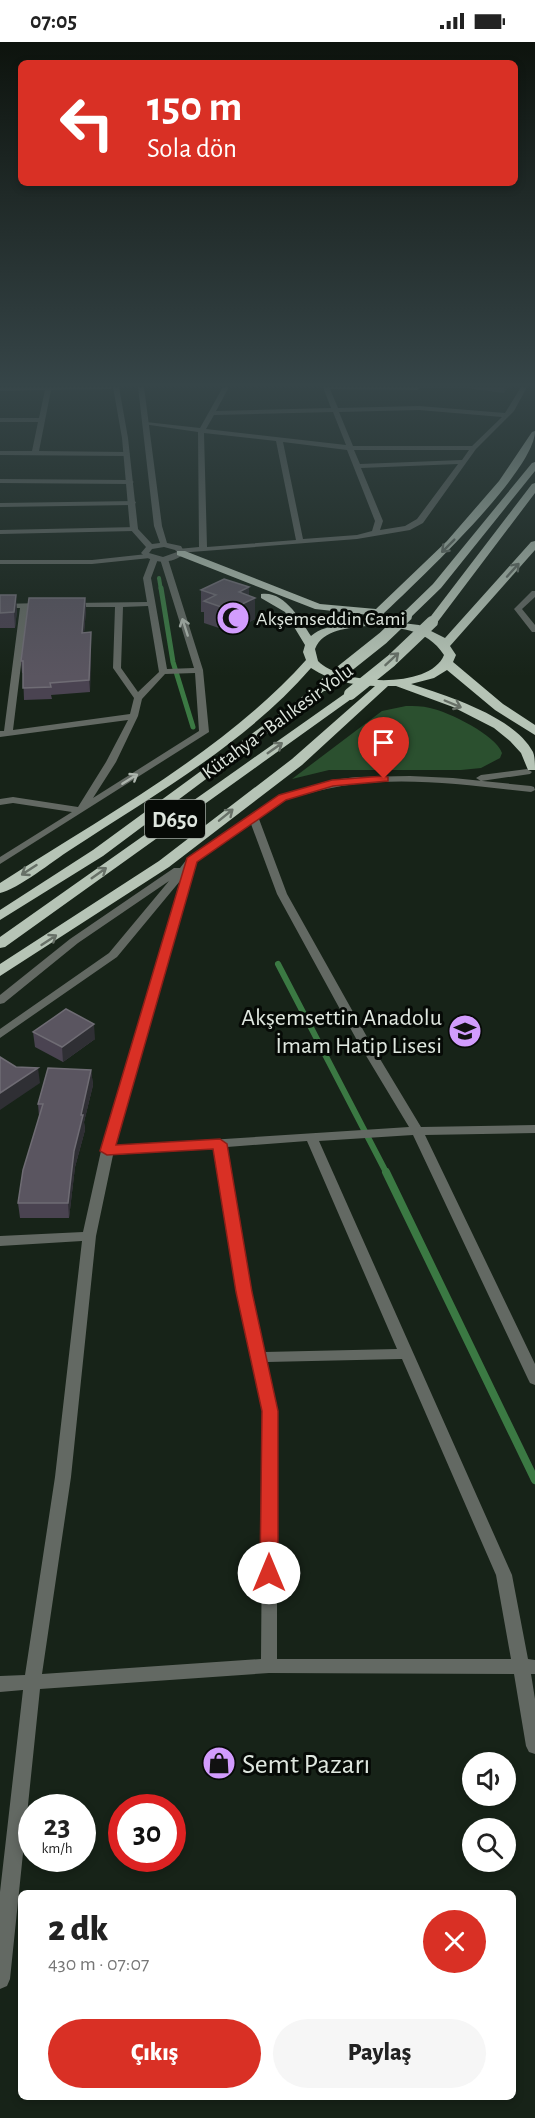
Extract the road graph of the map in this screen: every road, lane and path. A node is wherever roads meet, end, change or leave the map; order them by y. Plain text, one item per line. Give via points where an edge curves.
1 (130, 484) edge
2 (153, 484) edge
3 (203, 484) edge
4 (288, 484) edge
5 (364, 484) edge
6 (447, 484) edge
7 (502, 484) edge
8 (520, 484) edge
9 (535, 486) edge
10 (132, 503) junction
11 (0, 505) edge
12 (134, 529) junction
13 (0, 532) edge
14 (375, 533) junction
15 (300, 542) junction
16 (535, 544) edge
17 (165, 545) junction
18 (150, 547) junction
19 (203, 549) junction
20 (166, 556) junction
21 (0, 562) edge
22 (535, 593) edge
23 (119, 604) junction
24 (152, 604) junction
25 (48, 605) edge
26 (60, 605) edge
27 (0, 606) edge
28 (24, 606) junction
29 (377, 612) junction
30 (367, 623) junction
31 (535, 630) edge
32 (310, 644) junction
33 (445, 645) junction
34 (311, 661) junction
35 (446, 663) junction
36 (199, 670) junction
37 (163, 672) junction
38 (398, 684) junction
39 (383, 685) junction
40 (138, 698) junction
41 (134, 716) junction
42 (535, 731) edge
43 (4, 733) edge
44 (532, 768) edge
45 (453, 781) junction
46 (533, 791) edge
47 (0, 802) edge
48 (81, 810) junction
49 (254, 819) junction
50 (0, 861) edge
51 (191, 861) junction
52 (0, 889) edge
53 (0, 916) edge
54 (0, 944) edge
55 (0, 971) edge
56 (0, 1001) edge
57 (0, 1034) edge
58 (535, 1129) edge
59 (417, 1131) junction
60 (310, 1137) junction
61 (220, 1144) junction
62 (107, 1151) junction
63 (89, 1236) junction
64 (0, 1241) edge
65 (405, 1354) junction
66 (258, 1358) junction
67 (535, 1379) edge
68 (269, 1666) junction
69 (527, 1667) edge
70 (32, 1683) junction
71 (0, 1684) edge
72 (535, 1746) edge
73 (0, 1979) edge

1 - 10 street
2 - 17 street via 158,526
3 - 19 street
4 - 15 street
5 - 14 street via 379,521
6 - 14 street via 420,521 407,528
7 -> 29 highway via 451,543
8 - 53 highway, Kütahya - Balıkesir Yolu / D650, bridge via 437,586 383,638 98,853
54 -> 9 highway, Kütahya - Balıkesir Yolu / D650, bridge via 391,661 432,622
10 - 11 street
10 - 12 street
12 - 13 street
12 - 18 street
14 - 15 street
15 - 19 street
33 -> 16 highway
17 - 18 street
17 - 20 street
18 - 20 street via 146,550
19 - 20 street
20 - 21 street via 92,562
20 - 24 street via 147,578
20 - 29 highway via 319,607
20 - 32 highway via 251,590 289,610
36 -> 20 street
22 - 31 street via 518,609
23 - 24 street
23 - 26 street
23 - 40 street via 117,668
24 - 37 street
25 - 28 street
27 - 28 street
28 - 43 street
29 - 30 highway
30 - 32 highway via 331,630
30 - 33 highway via 414,628
32 - 34 highway
33 - 35 highway via 449,654
34 - 39 highway via 319,669 346,680
34 -> 52 highway via 284,693 235,733
35 - 38 highway via 429,677
35 - 42 highway
36 - 37 street
48 -> 36 street via 204,732
37 - 40 street
38 - 39 highway
38 -> 44 highway via 448,702 501,728 520,743
55 -> 39 highway via 164,864 297,762
40 - 41 street
41 - 43 street
41 - 48 street
44 - 45 street
44 - 46 street via 524,777
45 - 46 street
45 - 49 street via 384,779 332,783 282,798
47 - 48 street via 13,800
48 - 50 street
49 - 51 street
49 - 59 street via 282,894
51 - 56 street via 74,941
51 - 57 street via 113,955
51 - 62 street
58 - 59 street
59 - 60 street
59 - 67 street
60 - 61 street
60 - 65 street
61 - 62 street
61 - 66 street
62 - 63 street
63 - 64 street
63 - 70 street via 63,1477
65 - 66 street
65 - 69 street via 504,1575
66 - 68 street via 270,1411
68 - 69 street
68 - 70 street
69 - 72 street
70 - 71 street
70 - 73 street

